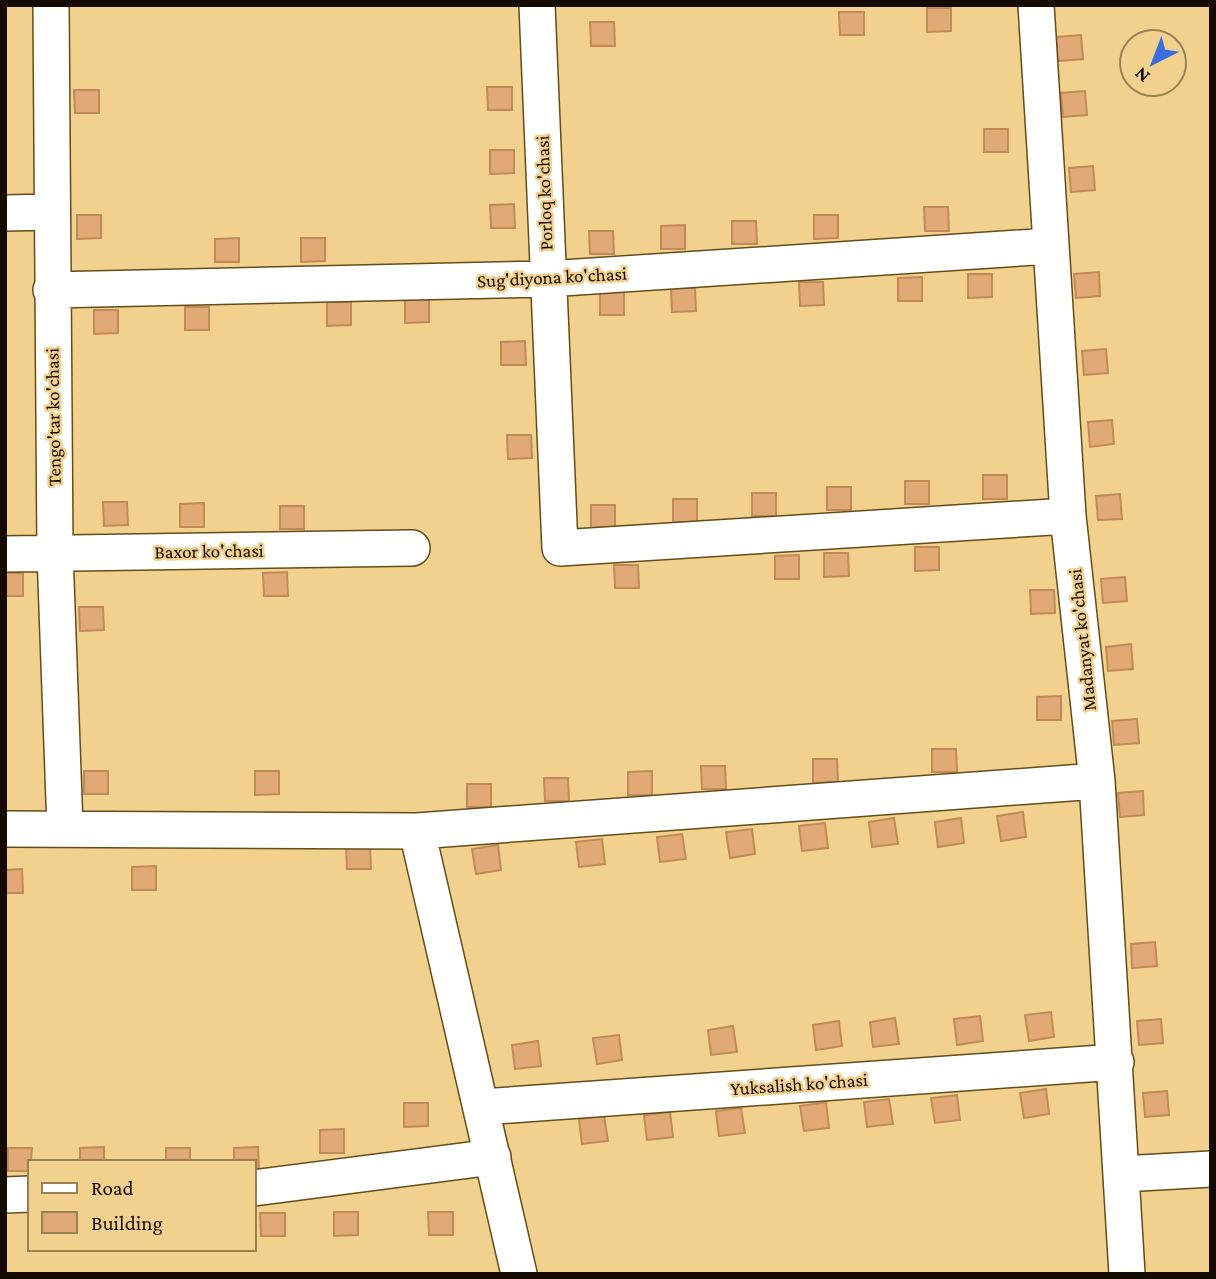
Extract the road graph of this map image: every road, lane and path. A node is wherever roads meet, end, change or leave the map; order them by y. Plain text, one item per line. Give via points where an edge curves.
1 (51, 5) edge
2 (552, 5) edge
3 (1036, 5) edge
4 (537, 6) edge
5 (5, 212) edge
6 (51, 212) junction
7 (1051, 246) junction
8 (547, 279) junction
9 (51, 290) junction
10 (1068, 516) junction
11 (412, 548) dead end
12 (55, 553) junction
13 (5, 554) edge
14 (1097, 782) junction
15 (65, 828) junction
16 (5, 829) edge
17 (416, 831) junction
18 (1116, 1062) junction
19 (482, 1107) junction
20 (493, 1157) junction
21 (1211, 1169) edge
22 (1122, 1174) junction
23 (256, 1188) edge
24 (28, 1194) edge
25 (5, 1195) edge
26 (519, 1274) edge
27 (1127, 1274) edge

1 - 6 street, Tengo'tar ko'chasi
2 - 4 street
3 - 7 street, Madanyat ko'chasi
4 - 8 street, Porloq ko'chasi
5 - 6 street
6 - 9 street, Tengo'tar ko'chasi
7 - 8 street, Sug'diyona ko'chasi
7 - 10 street, Madanyat ko'chasi
8 - 9 street, Sug'diyona ko'chasi
8 - 10 street, Porloq ko'chasi via 560,548
9 - 12 street, Tengo'tar ko'chasi
10 - 14 street, Madanyat ko'chasi
11 - 12 street, Baxor ko'chasi
12 - 13 street, Baxor ko'chasi
12 - 15 street, Tengo'tar ko'chasi
14 - 17 street
14 - 18 street, Madanyat ko'chasi
15 - 16 street
15 - 17 street
17 - 19 street
18 - 19 street, Yuksalish ko'chasi
18 - 22 street, Madanyat ko'chasi
19 - 20 street
20 - 23 street
20 - 26 street
21 - 22 street
22 - 27 street, Madanyat ko'chasi
24 - 25 street

